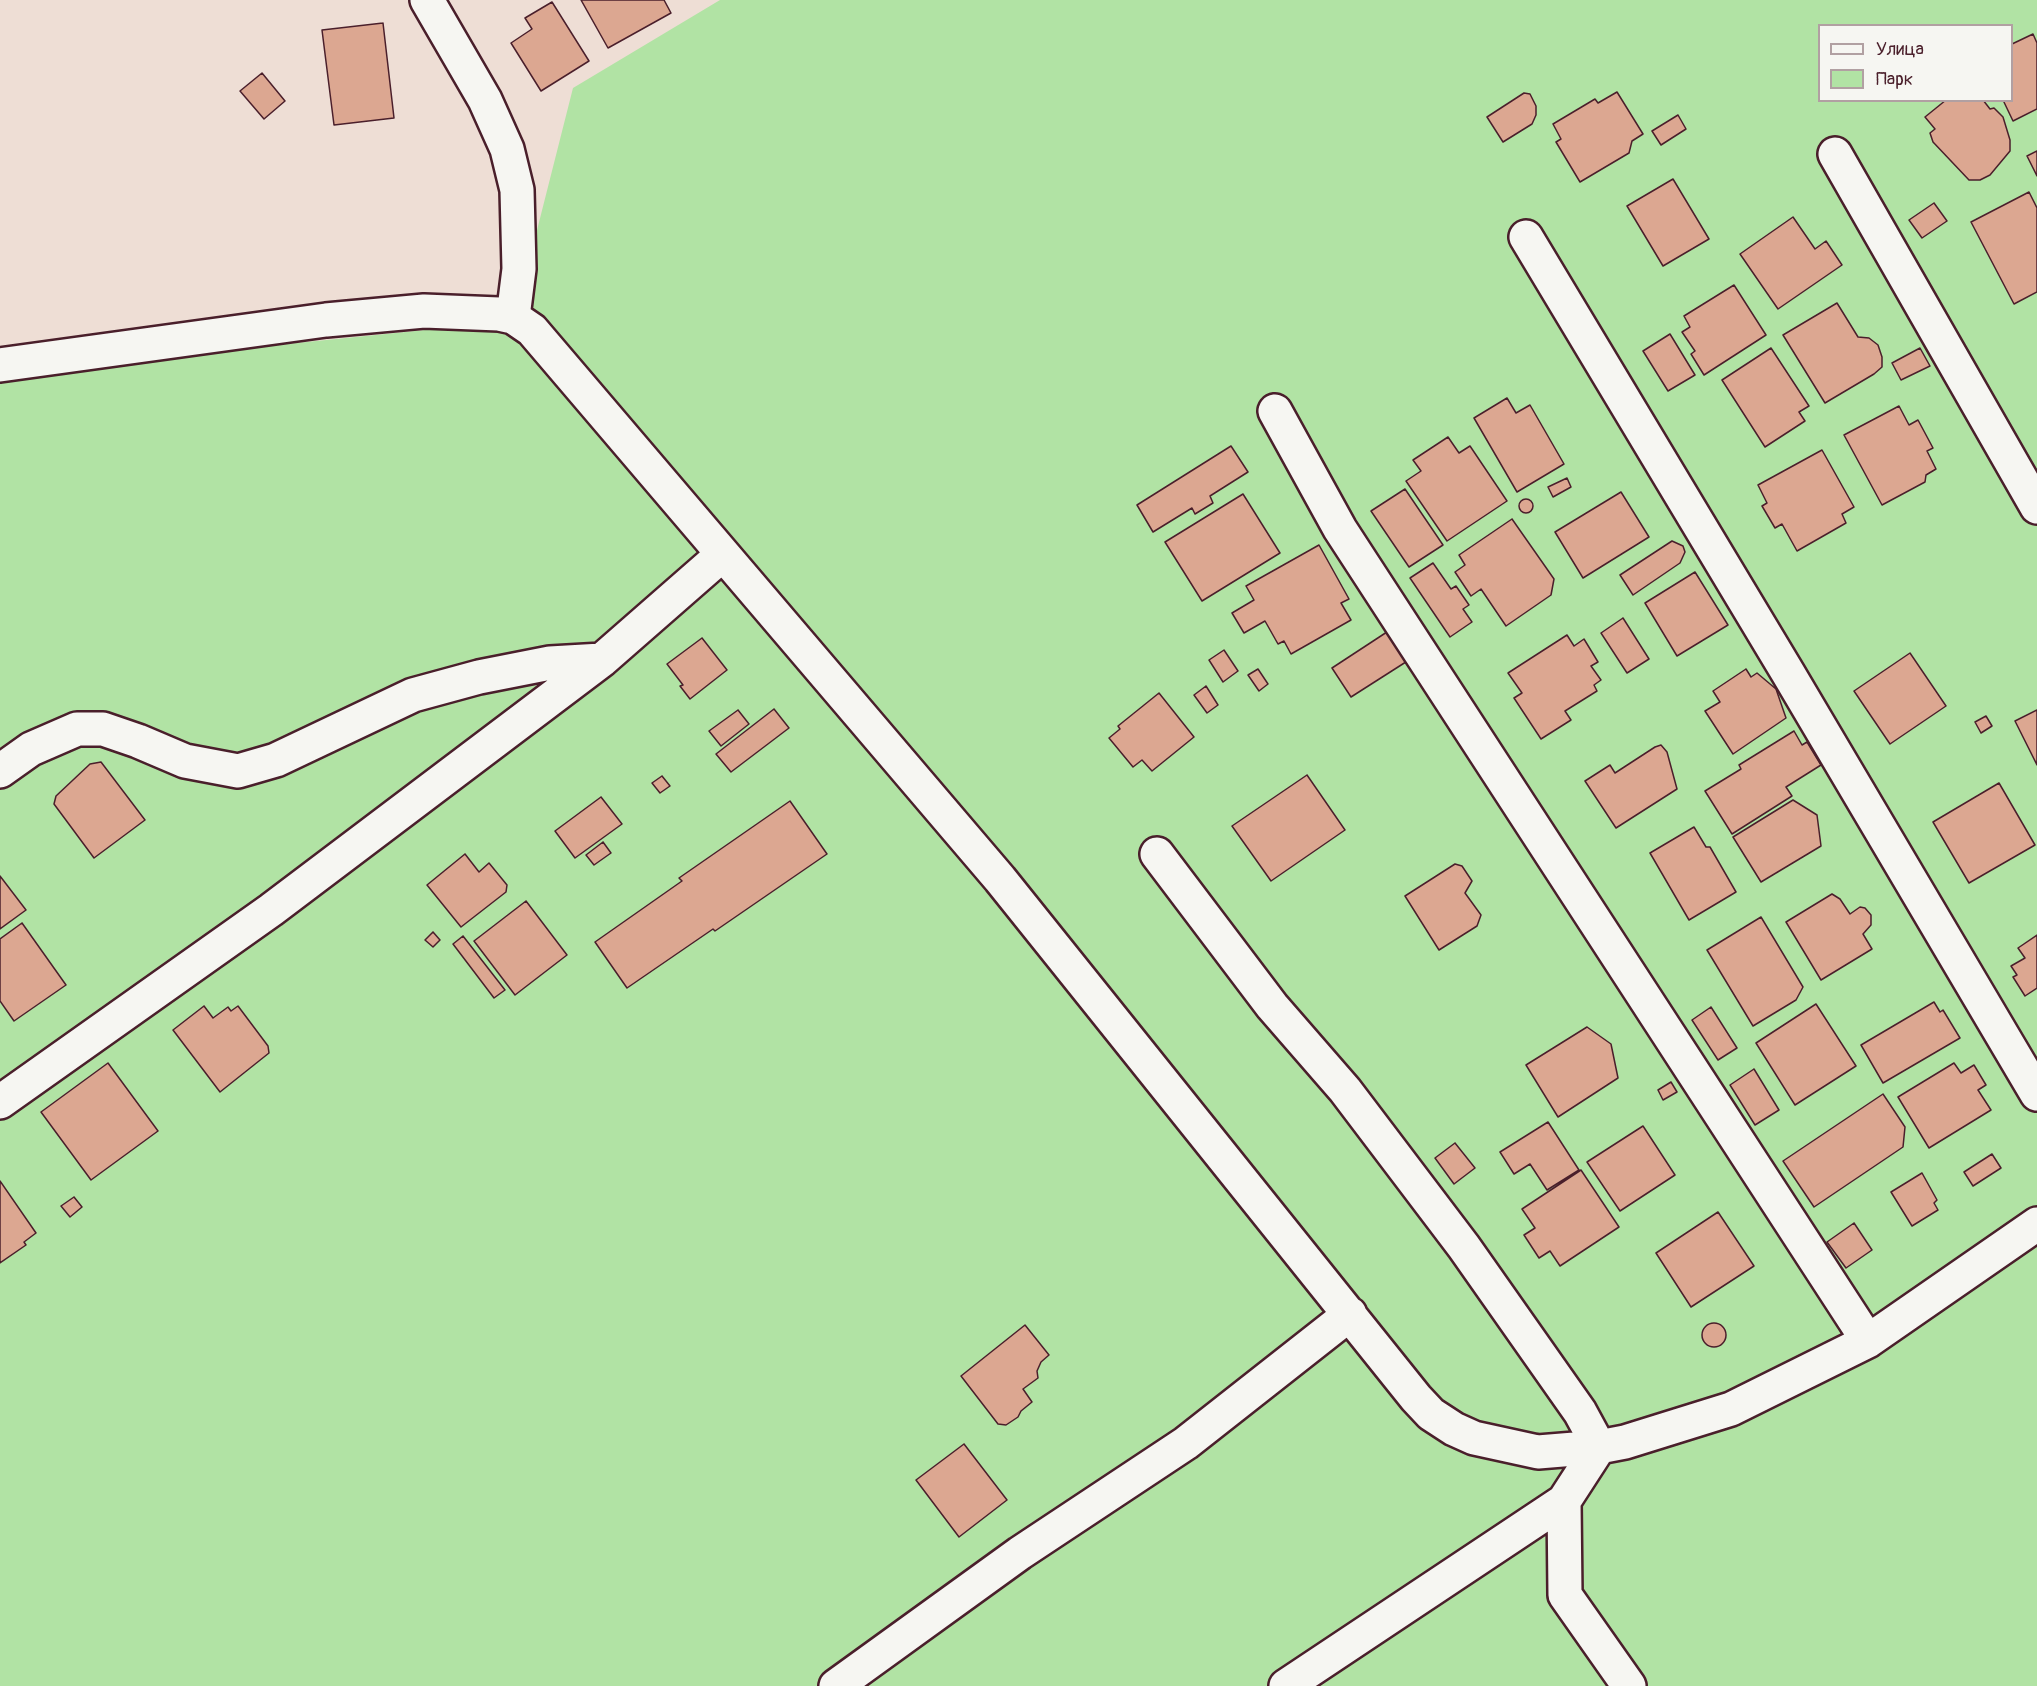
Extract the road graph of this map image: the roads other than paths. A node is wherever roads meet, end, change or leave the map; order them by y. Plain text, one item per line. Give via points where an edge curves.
1 (427, 0) edge
2 (1835, 154) dead end
3 (1526, 237) dead end
4 (513, 317) junction
5 (0, 365) edge
6 (1275, 411) dead end
7 (2037, 507) edge
8 (722, 555) junction
9 (602, 660) junction
10 (0, 771) edge
11 (1157, 854) dead end
12 (2037, 1094) edge
13 (0, 1102) edge
14 (2037, 1224) edge
15 (1350, 1314) junction
16 (1868, 1341) junction
17 (1599, 1447) junction
18 (1564, 1502) junction
19 (836, 1686) edge
20 (1286, 1686) edge
21 (1629, 1686) edge

1 - 4 street via 485,100 507,149 517,190 519,269
2 - 7 street
3 - 12 street
4 - 5 street via 474,311 424,311 326,320
4 - 8 street via 545,343
6 - 16 street via 1340,529
8 - 9 street
8 - 15 street via 1000,879
9 - 10 street via 550,663 413,695 276,760 238,771 185,761 104,729 76,729 31,749
9 - 13 street via 280,903
11 - 17 street via 1464,1247 1580,1412
14 - 16 street
15 - 17 street via 1431,1414 1454,1429 1538,1452
15 - 19 street via 1186,1443 1020,1553
16 - 17 street via 1731,1409 1625,1443
17 - 18 street
18 - 20 street
18 - 21 street via 1565,1595

